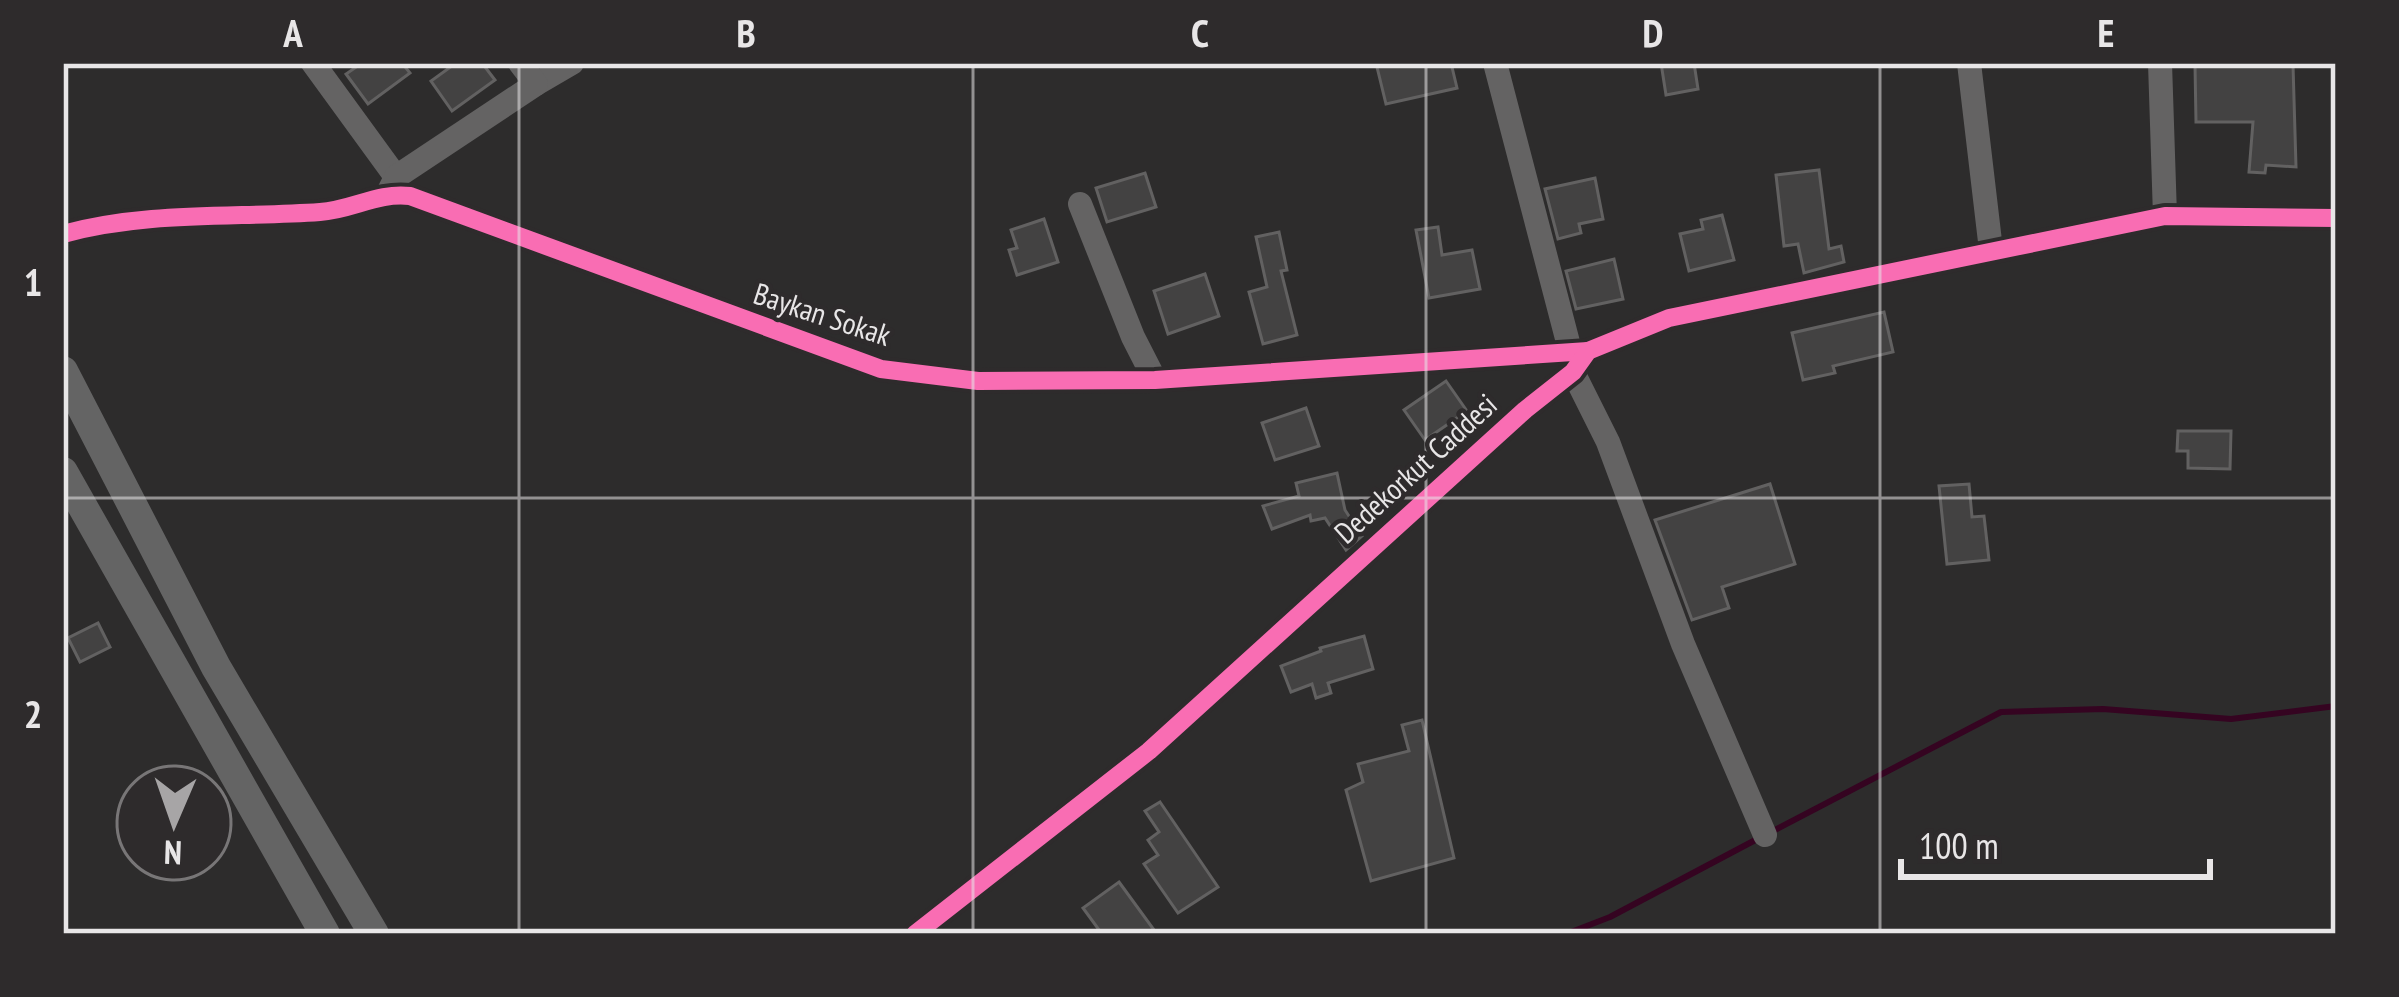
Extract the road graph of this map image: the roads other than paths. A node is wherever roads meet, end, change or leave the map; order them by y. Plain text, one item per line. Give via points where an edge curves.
1 (313, 63) edge
2 (520, 63) edge
3 (572, 63) edge
4 (1495, 63) edge
5 (1969, 63) edge
6 (2160, 63) edge
7 (536, 84) junction
8 (392, 185) junction
9 (1080, 204) dead end
10 (2165, 216) junction
11 (2336, 218) edge
12 (63, 234) edge
13 (1991, 250) junction
14 (1577, 358) junction
15 (63, 371) edge
16 (1155, 380) junction
17 (63, 472) edge
18 (1765, 835) dead end
19 (946, 913) junction
20 (325, 934) edge
21 (374, 934) edge
22 (915, 934) edge
23 (964, 934) edge

1 - 8 street
2 - 7 street
3 - 7 street
4 - 14 street
5 - 13 street
6 - 10 street
7 - 8 street
8 - 12 street via 325,212 192,215
8 - 16 street, Baykan Sokak via 881,369 977,381
9 - 16 street
10 - 11 street, Dedekorkut Caddesi
10 - 13 street, Dedekorkut Caddesi
13 - 14 street, Dedekorkut Caddesi via 1669,318
14 - 16 street, Baykan Sokak
14 - 18 street via 1683,644
14 - 19 street, Dedekorkut Caddesi via 1149,751
15 - 21 main road via 216,667
17 - 20 main road
19 - 22 street, Dedekorkut Caddesi
19 - 23 street

